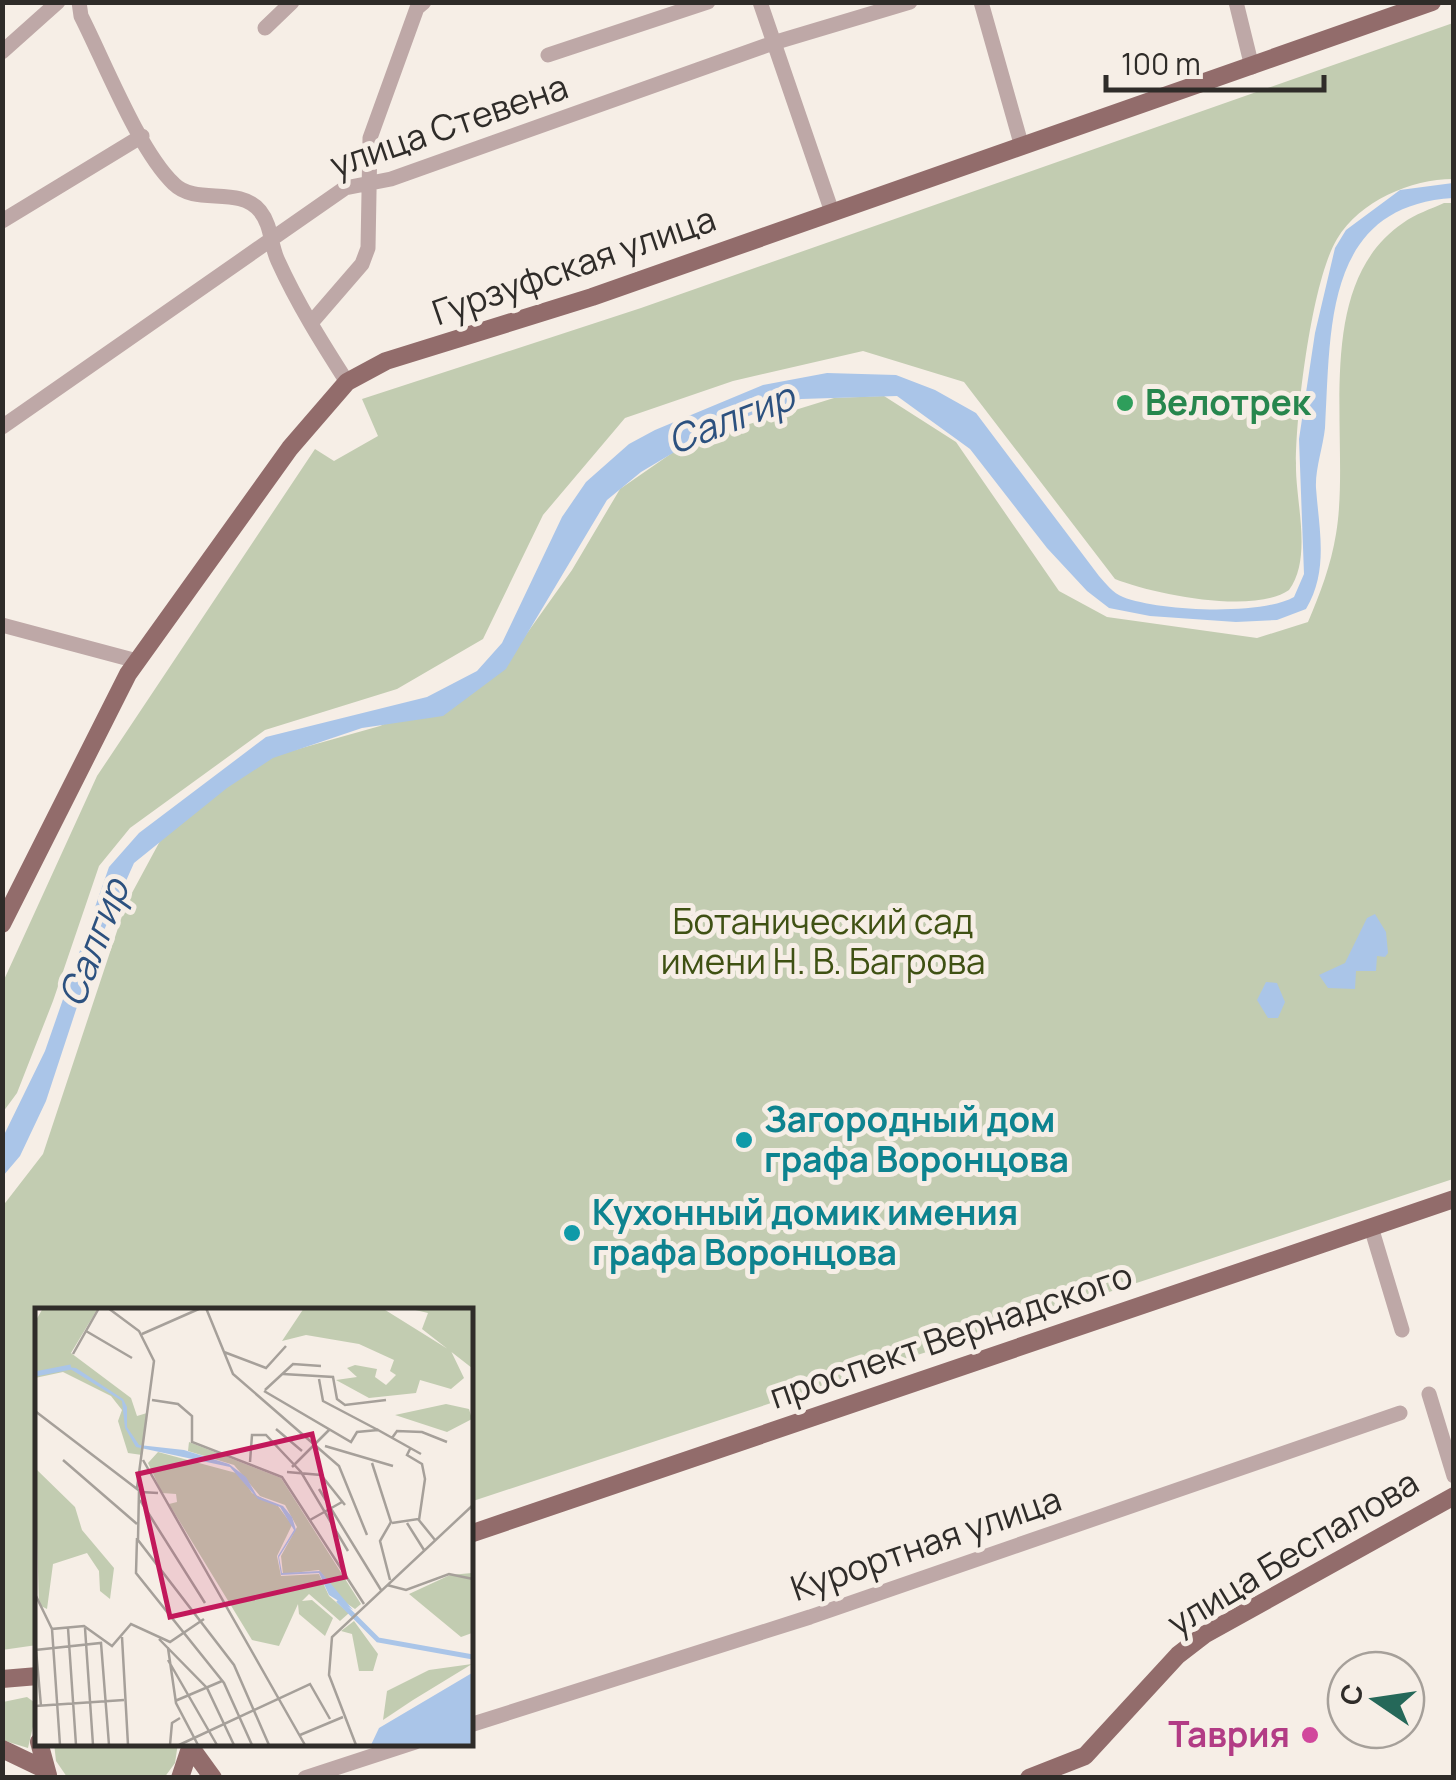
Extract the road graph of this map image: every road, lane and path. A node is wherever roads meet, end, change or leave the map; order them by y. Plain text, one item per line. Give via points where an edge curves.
1 (292, 2) edge
2 (708, 2) edge
3 (760, 2) edge
4 (910, 2) edge
5 (981, 2) edge
6 (1236, 2) edge
7 (1432, 2) edge
8 (418, 4) edge
9 (55, 5) edge
10 (80, 9) edge
11 (265, 28) dead end
12 (773, 44) junction
13 (2, 52) edge
14 (548, 55) dead end
15 (1252, 67) junction
16 (142, 136) junction
17 (1022, 147) junction
18 (368, 184) junction
19 (832, 212) junction
20 (2, 221) edge
21 (272, 242) junction
22 (311, 323) junction
23 (347, 382) junction
24 (2, 427) edge
25 (2, 625) edge
26 (137, 660) junction
27 (2, 924) edge
28 (1454, 1200) edge
29 (1371, 1227) junction
30 (1402, 1330) dead end
31 (1429, 1394) dead end
32 (1400, 1413) dead end
33 (1454, 1476) edge
34 (1454, 1496) edge
35 (472, 1533) edge
36 (35, 1676) edge
37 (2, 1680) edge
38 (472, 1724) edge
39 (40, 1745) edge
40 (406, 1745) edge
41 (192, 1746) edge
42 (2, 1750) edge
43 (46, 1773) edge
44 (180, 1778) edge
45 (213, 1778) edge
46 (305, 1778) edge
47 (1030, 1778) edge

1 - 11 street
2 - 14 street
3 - 12 street
4 - 12 street, улица Стевена
5 - 17 street
6 - 15 street
7 - 15 main road, Гурзуфская улица
8 - 18 street via 370,138
9 - 10 street
9 - 13 street
10 - 16 street
12 - 18 street, улица Стевена
12 - 19 street
15 - 17 main road, Гурзуфская улица
16 - 20 street
16 - 21 street via 174,184 258,208
17 - 19 main road, Гурзуфская улица
18 - 21 street, улица Стевена via 344,188
18 - 22 street via 362,264
19 - 23 main road, Гурзуфская улица via 386,361
21 - 22 street
21 - 24 street, улица Стевена
22 - 23 street
23 - 26 main road, Гурзуфская улица via 290,448
25 - 26 street
26 - 27 main road, Гурзуфская улица
28 - 29 main road, проспект Вернадского
29 - 30 street
29 - 35 main road, проспект Вернадского
31 - 33 street
32 - 38 street, Курортная улица via 810,1617
34 - 47 main road, улица Беспалова via 1204,1635 1085,1756
36 - 37 main road
39 - 43 main road
40 - 46 street
41 - 44 main road
41 - 45 main road
42 - 43 main road

